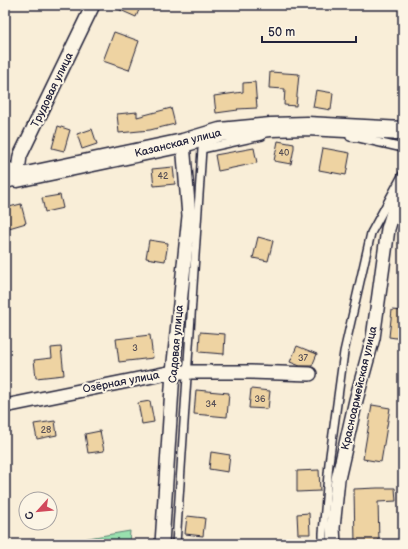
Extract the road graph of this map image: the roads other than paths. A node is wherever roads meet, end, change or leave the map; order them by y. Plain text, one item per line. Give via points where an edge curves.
1 (93, 5) edge
2 (403, 131) edge
3 (303, 134) dead end
4 (343, 136) dead end
5 (183, 143) junction
6 (403, 148) edge
7 (403, 174) edge
8 (9, 177) edge
9 (403, 186) edge
10 (173, 372) junction
11 (186, 372) junction
12 (310, 374) dead end
13 (5, 406) edge
14 (162, 544) edge
15 (176, 544) edge
16 (323, 544) edge
17 (334, 544) edge

1 - 8 street, Трудовая улица
2 - 5 main road, Казанская улица via 308,126 271,127 220,132
3 - 11 lane via 280,132 202,149
4 - 6 lane
5 - 8 main road, Казанская улица
5 - 10 street, Садовая улица via 189,216
7 - 16 lane via 371,232 344,352 329,463
9 - 17 street, Красноармейская улица via 388,229 372,338 338,479
10 - 11 street, Озёрная улица
10 - 13 street, Озёрная улица
10 - 14 street, Садовая улица
11 - 12 street, Озёрная улица
11 - 15 lane

